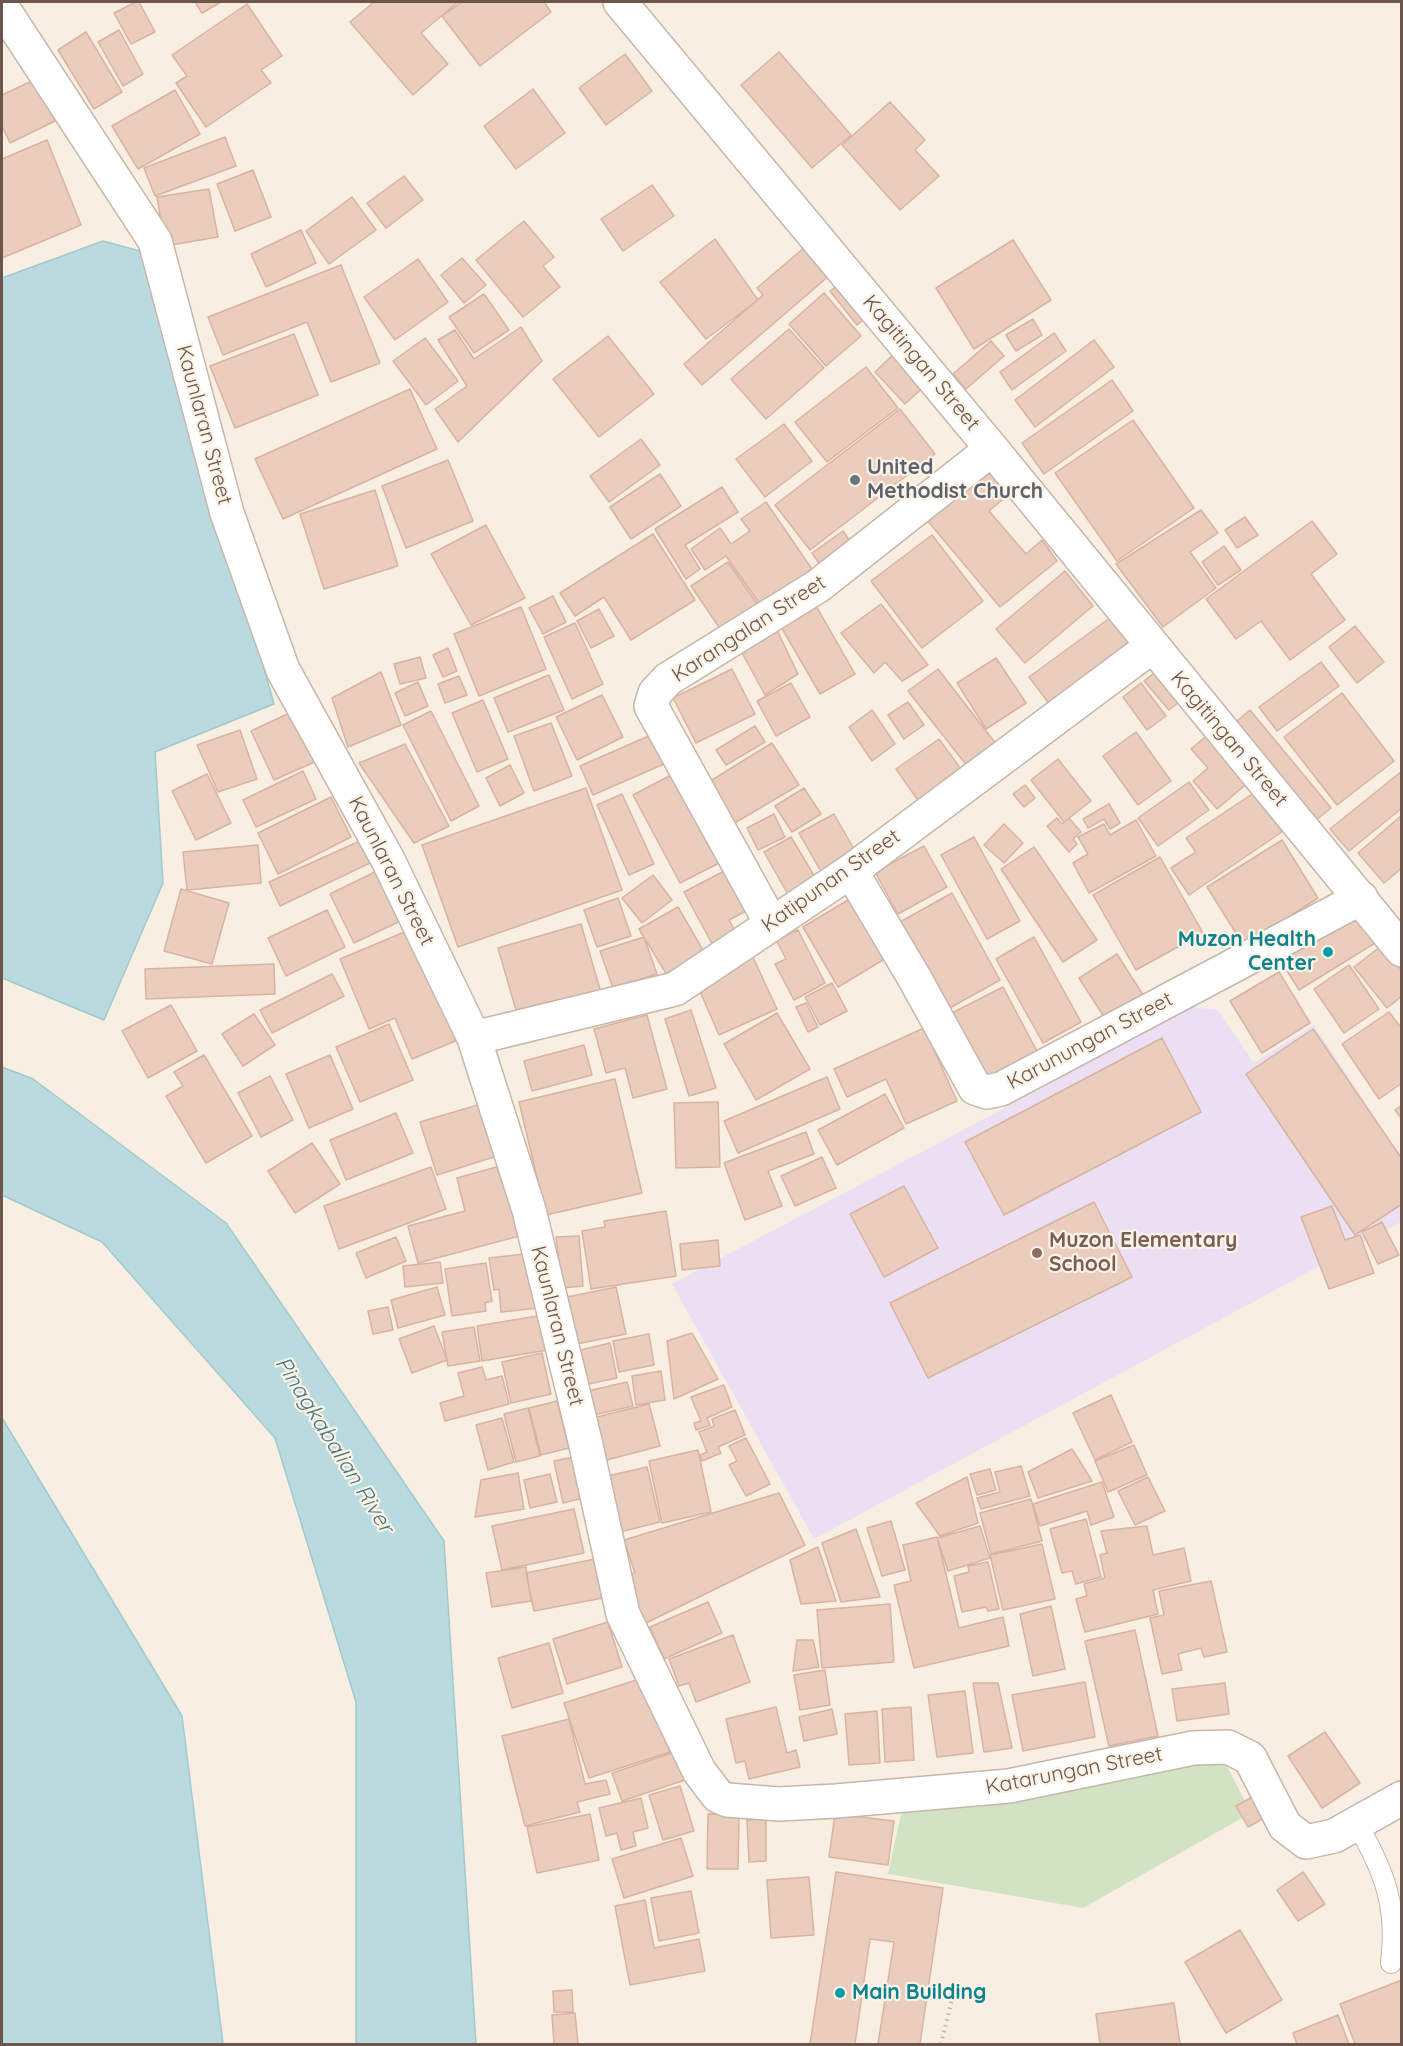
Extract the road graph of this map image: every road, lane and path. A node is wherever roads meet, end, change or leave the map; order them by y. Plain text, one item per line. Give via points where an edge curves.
1 (620, 2) edge
2 (2, 7) edge
3 (992, 449) junction
4 (1151, 647) junction
5 (851, 871) junction
6 (1361, 898) junction
7 (771, 922) junction
8 (1401, 950) edge
9 (474, 1038) junction
10 (699, 1771) joint
11 (1401, 1798) edge
12 (1357, 1824) junction
13 (1391, 1963) dead end
14 (955, 1987) dead end
15 (941, 2044) edge

1 - 3 street, Kagitingan Street
2 - 9 street, Kaunlaran Street via 154,241 227,513 283,670 388,860
3 - 4 street, Kagitingan Street
3 - 7 street, Karangalan Street via 818,586 668,679 655,693 651,706
4 - 5 street, Katipunan Street
4 - 6 street, Kagitingan Street
5 - 6 street, Karunungan Street via 975,1088 987,1092 1001,1089
5 - 7 street, Katipunan Street
6 - 8 street, Kagitingan Street
7 - 9 street, Katipunan Street via 675,989
9 - 10 street, Kaunlaran Street via 529,1210 623,1614
10 - 12 street, Katarungan Street via 718,1796 727,1800 779,1804 836,1802 1008,1786 1193,1748 1228,1747 1250,1758 1285,1826 1306,1842 1334,1836
11 - 12 street, Katarungan Street
12 - 13 lane via 1374,1854 1390,1897 1394,1943
14 - 15 path

